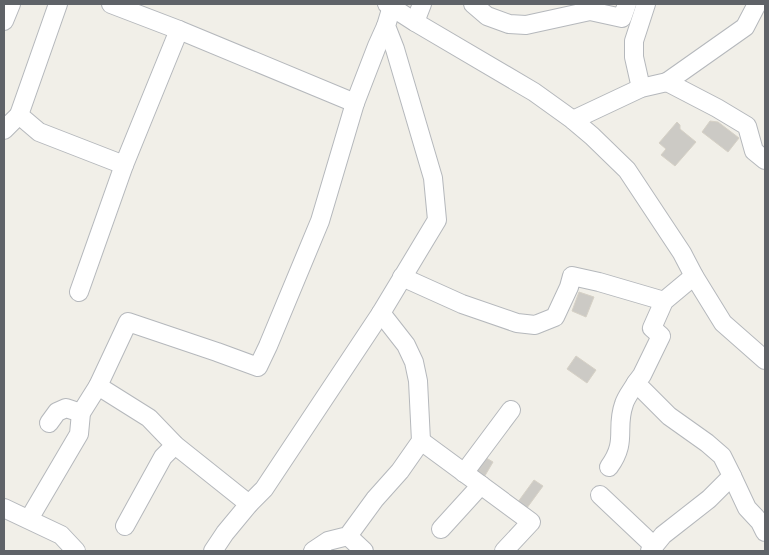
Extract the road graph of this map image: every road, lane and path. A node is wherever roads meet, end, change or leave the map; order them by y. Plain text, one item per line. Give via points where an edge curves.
1 (11, 4) edge
2 (58, 4) edge
3 (111, 4) edge
4 (422, 4) edge
5 (473, 4) edge
6 (627, 4) edge
7 (646, 4) edge
8 (757, 4) edge
9 (389, 5) edge
10 (146, 11) edge
11 (4, 21) edge
12 (415, 22) junction
13 (386, 26) junction
14 (179, 30) junction
15 (667, 82) junction
16 (641, 88) junction
17 (355, 104) junction
18 (19, 114) junction
19 (573, 120) junction
20 (4, 130) edge
21 (765, 160) edge
22 (124, 165) junction
23 (694, 276) junction
24 (402, 277) junction
25 (79, 292) dead end
26 (664, 301) junction
27 (381, 313) junction
28 (765, 360) edge
29 (636, 383) junction
30 (98, 386) junction
31 (511, 410) dead end
32 (81, 413) junction
33 (49, 422) dead end
34 (421, 441) junction
35 (176, 445) junction
36 (609, 467) dead end
37 (464, 473) junction
38 (732, 476) junction
39 (481, 485) junction
40 (600, 495) dead end
41 (250, 504) junction
42 (4, 508) edge
43 (29, 519) junction
44 (125, 526) dead end
45 (441, 529) dead end
46 (765, 532) edge
47 (348, 536) junction
48 (652, 549) edge
49 (76, 551) edge
50 (213, 551) edge
51 (313, 551) edge
52 (364, 551) edge
53 (504, 551) edge

1 - 11 street
2 - 18 street
3 - 10 street
4 - 12 street
5 - 6 street via 488,16 509,24 526,25 590,11 622,18
7 - 16 street via 634,41
8 - 15 street via 746,27
9 - 12 street
9 - 13 street
10 - 14 street
12 - 19 street via 534,92
13 - 17 street
13 - 24 street via 433,178 437,220
14 - 17 street
14 - 22 street
15 - 16 street
15 - 21 street via 747,126 754,151
16 - 19 street
17 - 30 street via 320,221 258,367 128,322
18 - 20 street
18 - 22 street via 38,132
19 - 23 street via 627,170
22 - 25 street
23 - 26 street
23 - 28 street via 723,323
24 - 26 street via 462,304 517,323 535,325 555,317 572,276
24 - 27 street
26 - 29 street via 652,328 661,336
27 - 34 street via 406,345 414,362
27 - 41 street via 264,489
29 - 36 street via 624,404 621,442
29 - 38 street via 669,416 722,456
30 - 32 street
30 - 35 street via 149,418
31 - 37 street
32 - 33 street via 66,408 57,412
32 - 43 street via 79,434
34 - 37 street
34 - 47 street
35 - 41 street
35 - 44 street via 162,457
37 - 39 street
38 - 46 street via 747,508
38 - 48 street
39 - 45 street
39 - 53 street via 531,522
40 - 48 street
41 - 50 street
42 - 43 street
43 - 49 street via 61,535
47 - 51 street via 328,541
47 - 52 street

